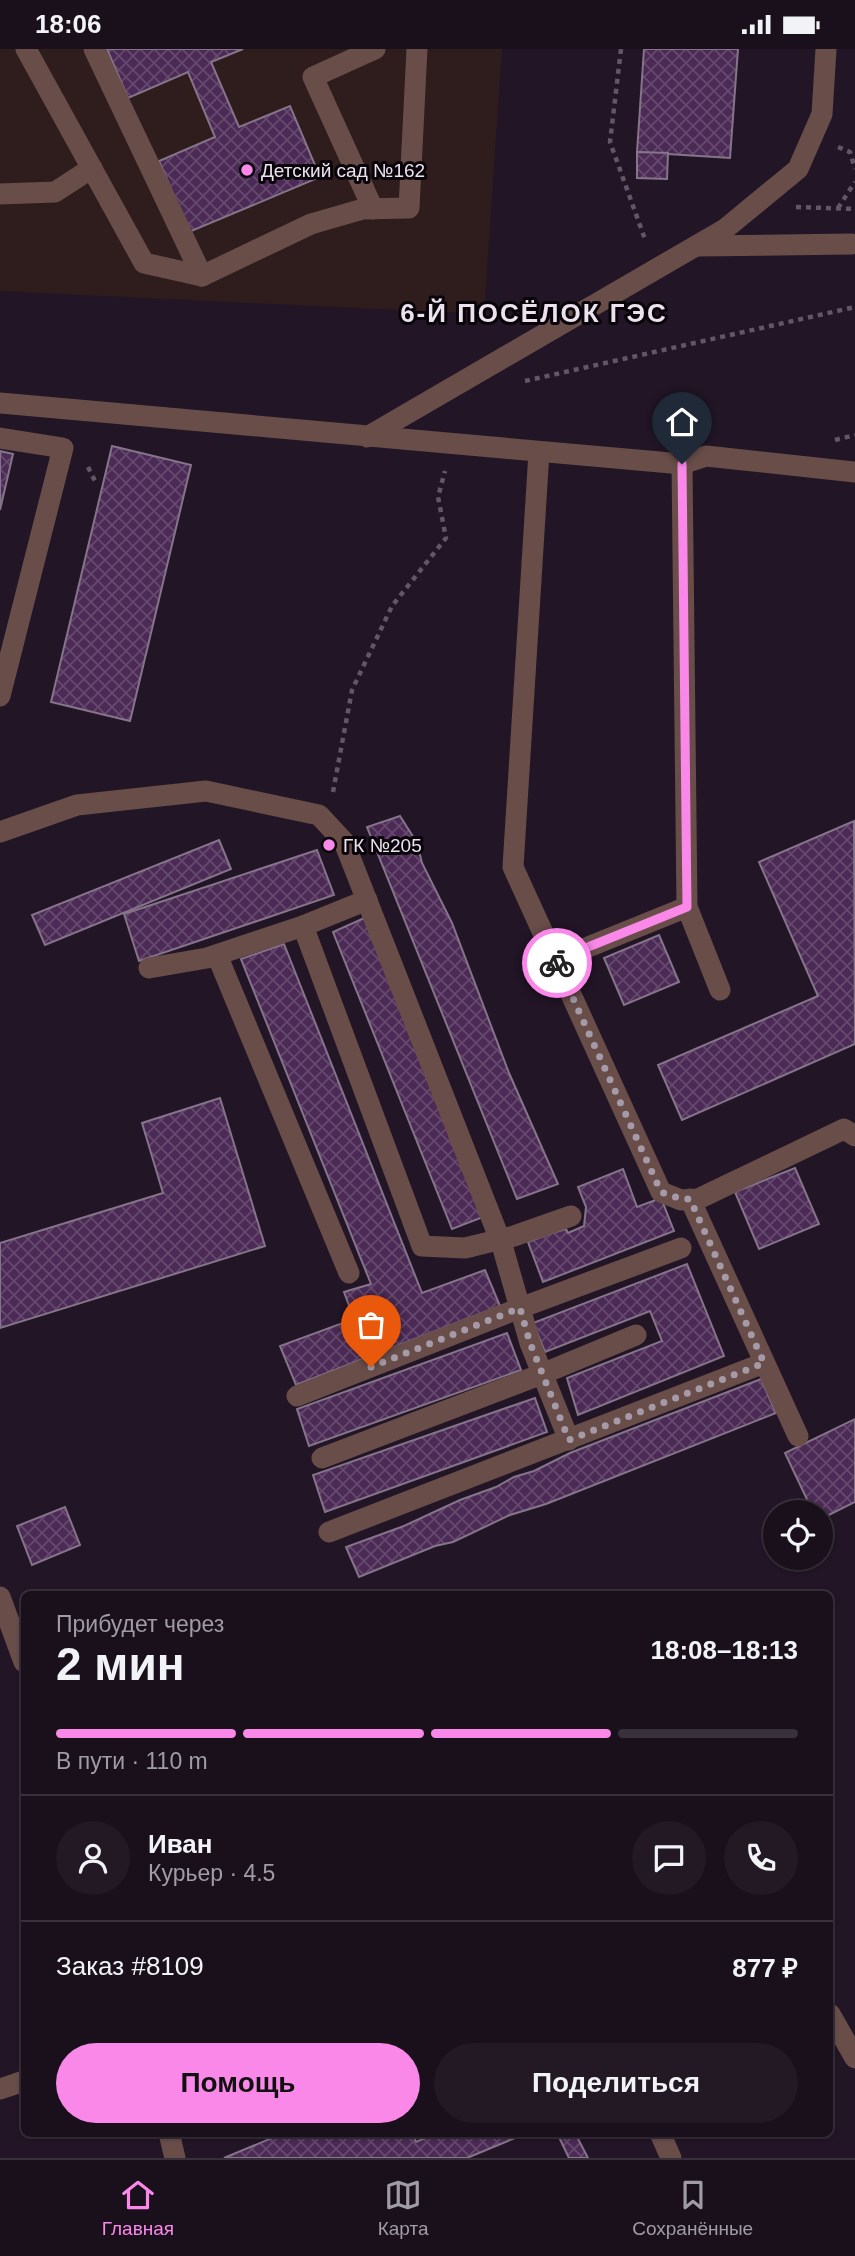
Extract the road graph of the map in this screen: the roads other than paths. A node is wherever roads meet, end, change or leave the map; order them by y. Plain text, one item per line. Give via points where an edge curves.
1 (26, 49) edge
2 (94, 49) edge
3 (375, 49) edge
4 (417, 49) edge
5 (826, 49) edge
6 (92, 168) junction
7 (0, 194) edge
8 (373, 209) junction
9 (852, 244) dead end
10 (696, 246) junction
11 (202, 276) junction
12 (0, 403) edge
13 (367, 437) junction
14 (0, 438) edge
15 (539, 452) junction
16 (682, 464) junction
17 (855, 473) edge
18 (0, 696) edge
19 (0, 832) edge
20 (367, 899) junction
21 (687, 907) junction
22 (303, 926) junction
23 (217, 955) junction
24 (556, 960) junction
25 (149, 968) dead end
26 (720, 990) dead end
27 (855, 1136) edge
28 (690, 1199) junction
29 (570, 1216) dead end
30 (499, 1239) junction
31 (681, 1248) dead end
32 (349, 1273) dead end
33 (520, 1308) junction
34 (636, 1335) dead end
35 (764, 1363) junction
36 (542, 1374) junction
37 (297, 1396) dead end
38 (798, 1436) dead end
39 (569, 1440) junction
40 (322, 1458) dead end
41 (329, 1532) dead end
42 (0, 1597) edge
43 (21, 1654) edge
44 (833, 2019) edge
45 (855, 2058) edge
46 (21, 2082) edge
47 (0, 2089) edge
48 (170, 2137) edge
49 (662, 2137) edge
50 (175, 2158) edge
51 (671, 2158) edge

1 - 6 street
2 - 11 street
3 - 8 street via 313,77
4 - 8 street via 409,208
5 - 10 street via 822,114 798,169 725,229
6 - 7 street via 55,192
6 - 11 street via 144,263
8 - 11 street via 311,224
9 - 10 street
10 - 13 street
12 - 13 street
13 - 15 street
14 - 18 street via 63,448
15 - 16 street
15 - 24 street via 513,867
16 - 17 street via 706,456
16 - 21 street
19 - 20 street via 77,805 206,791 319,815 344,842
20 - 22 street
20 - 30 street
21 - 24 street
21 - 26 street
22 - 23 street
22 - 30 street via 422,1246 465,1248
23 - 25 street
23 - 32 street
24 - 28 street via 661,1192
27 - 28 street via 844,1129
28 - 35 street
29 - 30 street
30 - 33 street
31 - 33 street
33 - 36 street
33 - 37 street
34 - 36 street
35 - 38 street
35 - 39 street
36 - 39 street
36 - 40 street
39 - 41 street
42 - 43 street
44 - 45 street
46 - 47 street
48 - 50 street
49 - 51 street

